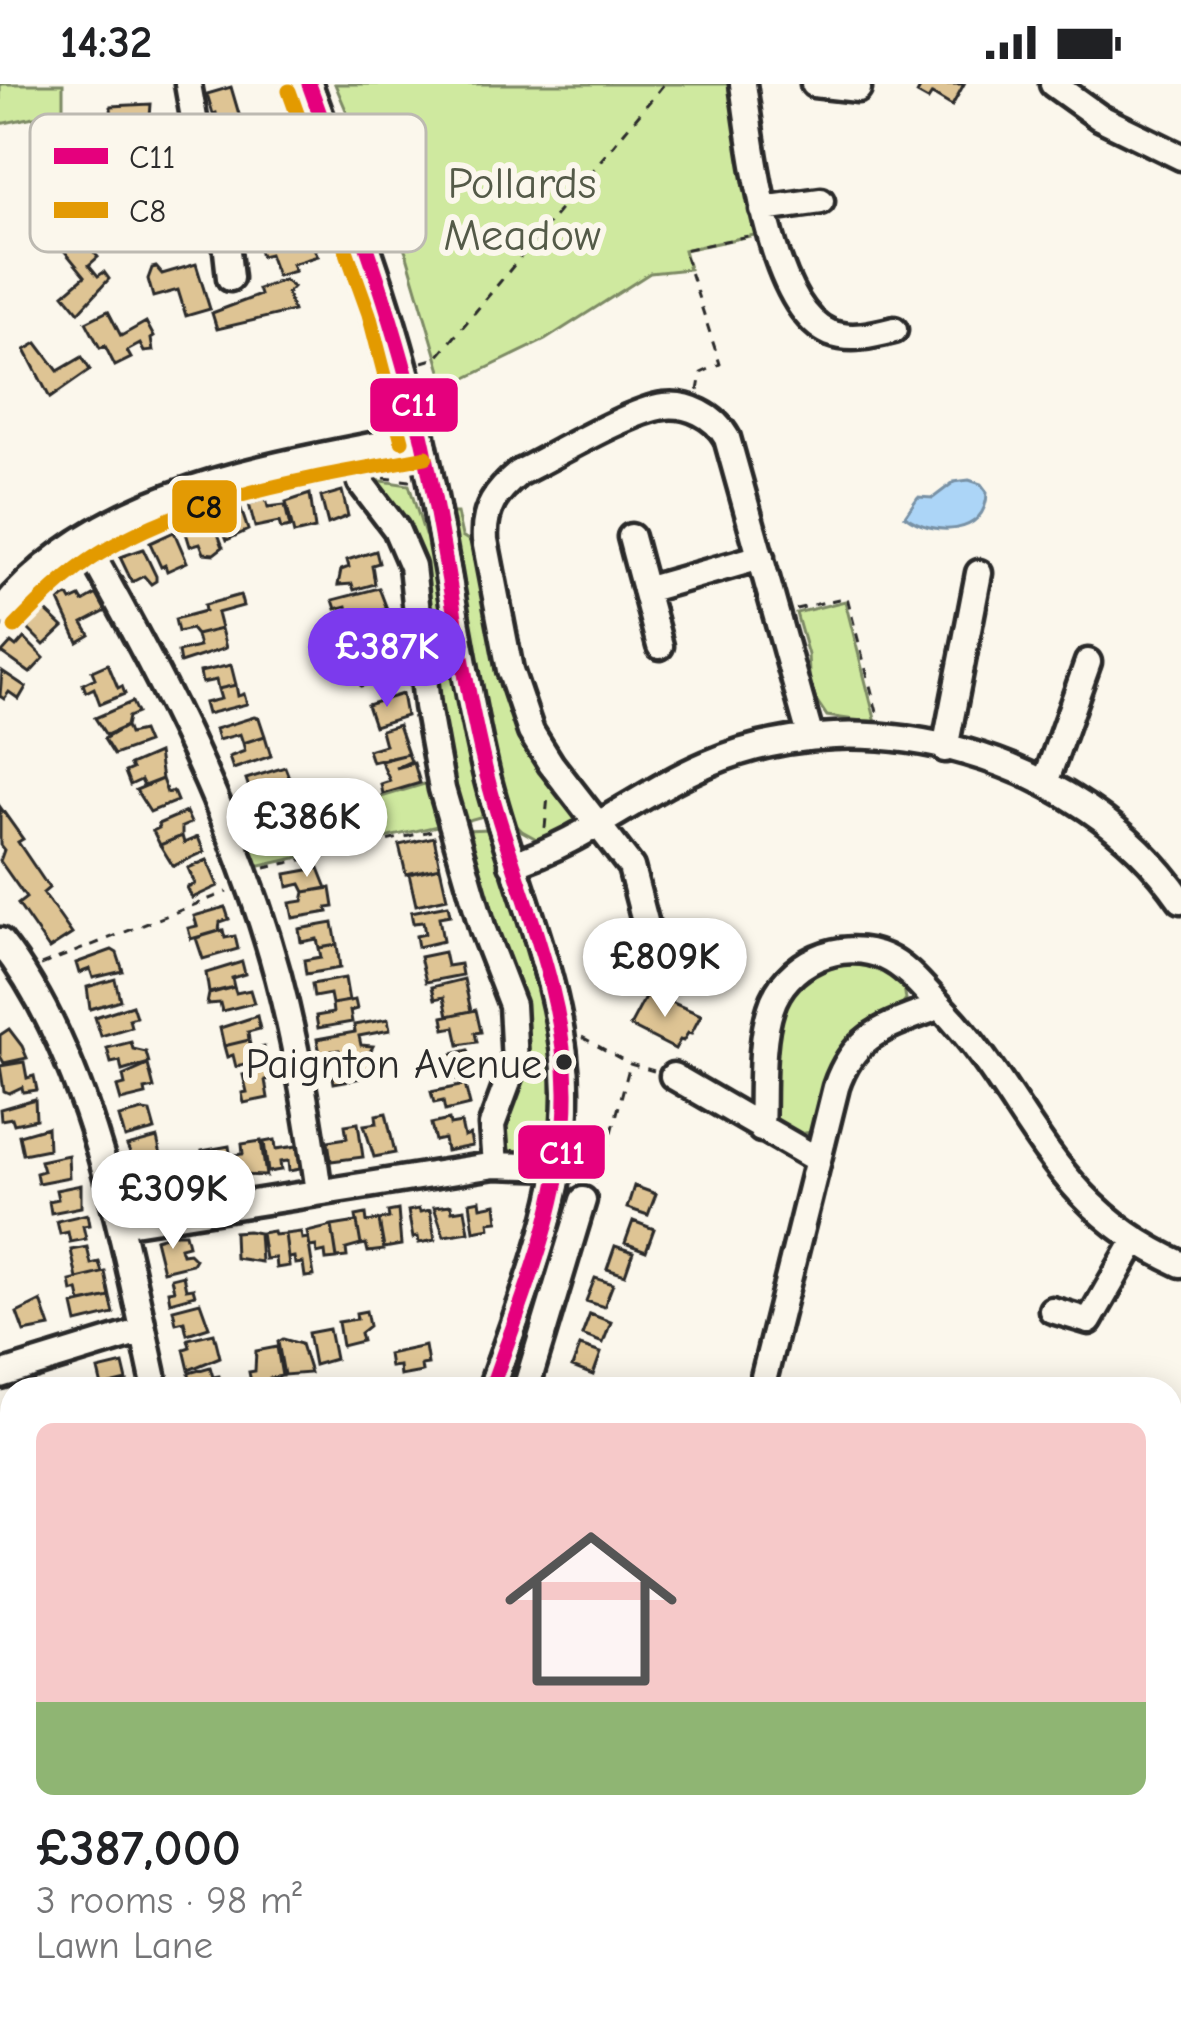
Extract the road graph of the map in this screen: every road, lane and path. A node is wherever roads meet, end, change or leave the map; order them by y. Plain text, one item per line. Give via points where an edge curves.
1 (188, 84) edge
2 (309, 84) edge
3 (664, 84) edge
4 (742, 84) edge
5 (814, 84) edge
6 (1053, 84) edge
7 (859, 89) dead end
8 (192, 114) edge
9 (320, 114) edge
10 (1181, 157) edge
11 (821, 201) dead end
12 (765, 220) junction
13 (227, 252) edge
14 (369, 252) edge
15 (230, 278) dead end
16 (894, 330) dead end
17 (437, 358) dead end
18 (694, 410) junction
19 (422, 436) junction
20 (351, 450) junction
21 (631, 537) dead end
22 (84, 541) junction
23 (761, 557) junction
24 (979, 573) dead end
25 (645, 590) junction
26 (0, 612) edge
27 (776, 614) junction
28 (660, 646) dead end
29 (1088, 662) dead end
30 (810, 735) junction
31 (883, 735) junction
32 (945, 748) junction
33 (551, 764) junction
34 (1045, 783) junction
35 (601, 825) junction
36 (543, 855) junction
37 (512, 864) junction
38 (1181, 900) edge
39 (647, 929) dead end
40 (0, 941) edge
41 (940, 1006) junction
42 (561, 1035) junction
43 (631, 1064) junction
44 (673, 1076) joint
45 (761, 1129) junction
46 (818, 1160) junction
47 (495, 1165) junction
48 (558, 1167) junction
49 (319, 1192) junction
50 (583, 1200) joint
51 (120, 1224) junction
52 (1135, 1241) junction
53 (1181, 1264) edge
54 (1052, 1310) dead end
55 (143, 1331) junction
56 (0, 1375) edge
57 (153, 1377) edge
58 (495, 1377) edge
59 (530, 1377) edge
60 (764, 1377) edge

1 - 8 street
2 - 9 street
3 - 17 path
4 - 12 street
5 - 7 street
6 - 10 street
11 - 12 street
12 - 16 street via 816,323 862,338
12 - 18 path via 683,250 720,364 701,374
13 - 15 street
14 - 19 street
18 - 23 street via 727,438
18 - 33 street via 646,411 519,473 490,502 485,540 510,670
19 - 20 street
19 - 37 street via 464,677
20 - 22 street via 191,488
20 - 47 street via 361,483 412,566 442,790 512,1005 515,1064 492,1125
21 - 25 street
22 - 26 street
22 - 49 street via 164,687 244,872 294,1044
23 - 25 street
23 - 27 street
24 - 32 street
25 - 28 street
27 - 30 street
27 - 31 path via 847,597
29 - 34 street
30 - 31 street
30 - 35 street via 709,763
31 - 32 street
32 - 34 street
33 - 35 street
33 - 36 path
34 - 38 street via 1127,841
35 - 36 street
35 - 39 street via 631,867
36 - 37 street
37 - 42 street
40 - 51 street via 55,1036
41 - 45 street via 906,969 871,952 809,961 770,1010
41 - 46 street via 881,1029 851,1052
41 - 52 street via 1054,1163
42 - 43 path via 574,1032
42 - 48 street via 566,1092
43 - 44 path
43 - 50 path via 601,1174
44 - 45 street
45 - 46 street
46 - 60 street
47 - 48 street
47 - 49 street
48 - 58 street
49 - 51 street
50 - 59 street
51 - 55 street
52 - 53 street
52 - 54 street via 1089,1321
55 - 56 street
55 - 57 street

